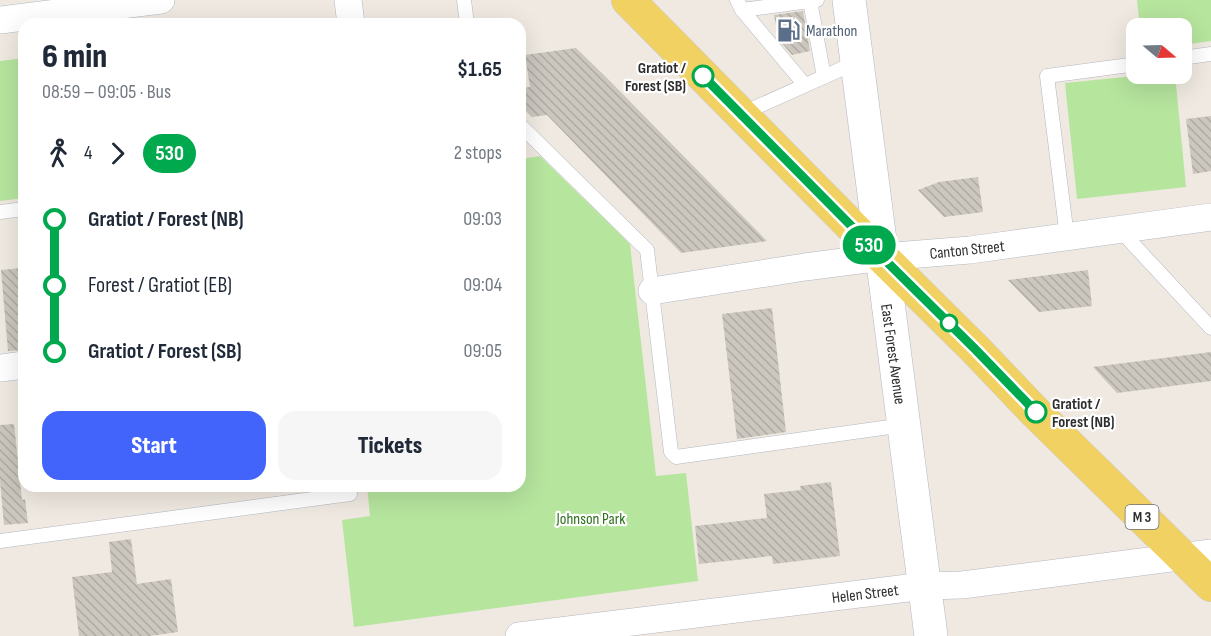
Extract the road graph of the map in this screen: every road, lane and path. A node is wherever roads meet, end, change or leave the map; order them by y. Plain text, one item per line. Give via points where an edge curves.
1 (161, 0) edge
2 (348, 0) edge
3 (464, 0) edge
4 (628, 0) edge
5 (814, 0) edge
6 (849, 0) edge
7 (739, 5) edge
8 (350, 18) edge
9 (466, 18) edge
10 (0, 20) edge
11 (1211, 54) edge
12 (1192, 57) edge
13 (857, 62) junction
14 (1126, 65) edge
15 (824, 77) junction
16 (805, 85) junction
17 (741, 114) junction
18 (526, 130) edge
19 (18, 210) edge
20 (0, 212) edge
21 (1211, 217) edge
22 (1119, 230) junction
23 (1067, 237) junction
24 (882, 257) junction
25 (652, 291) junction
26 (1211, 328) edge
27 (18, 366) edge
28 (0, 369) edge
29 (904, 425) junction
30 (350, 492) edge
31 (0, 541) edge
32 (1196, 554) edge
33 (1211, 585) edge
34 (924, 586) junction
35 (519, 636) edge
36 (931, 636) edge

1 - 10 street
2 - 8 street
3 - 9 lane
4 - 17 main road, M 3
5 - 7 lane
5 - 15 lane
6 - 13 main road, East Forest Avenue
7 - 16 lane
11 - 12 lane
13 - 15 lane
13 - 24 main road, East Forest Avenue
14 - 23 lane via 1047,76
15 - 16 lane
16 - 17 lane
17 - 24 main road, M 3
18 - 25 lane via 647,250
19 - 20 lane
21 - 22 street, Canton Street
22 - 23 street, Canton Street
22 - 26 lane
23 - 24 street, Canton Street
24 - 25 street, Canton Street
24 - 29 main road, East Forest Avenue
24 - 32 main road, M 3 via 1072,449
25 - 29 lane via 671,452 676,457
27 - 28 street
29 - 34 main road, East Forest Avenue
30 - 31 lane
32 - 33 main road, M 3
32 - 34 street, Helen Street via 962,585
34 - 35 street, Helen Street
34 - 36 main road, East Forest Avenue

